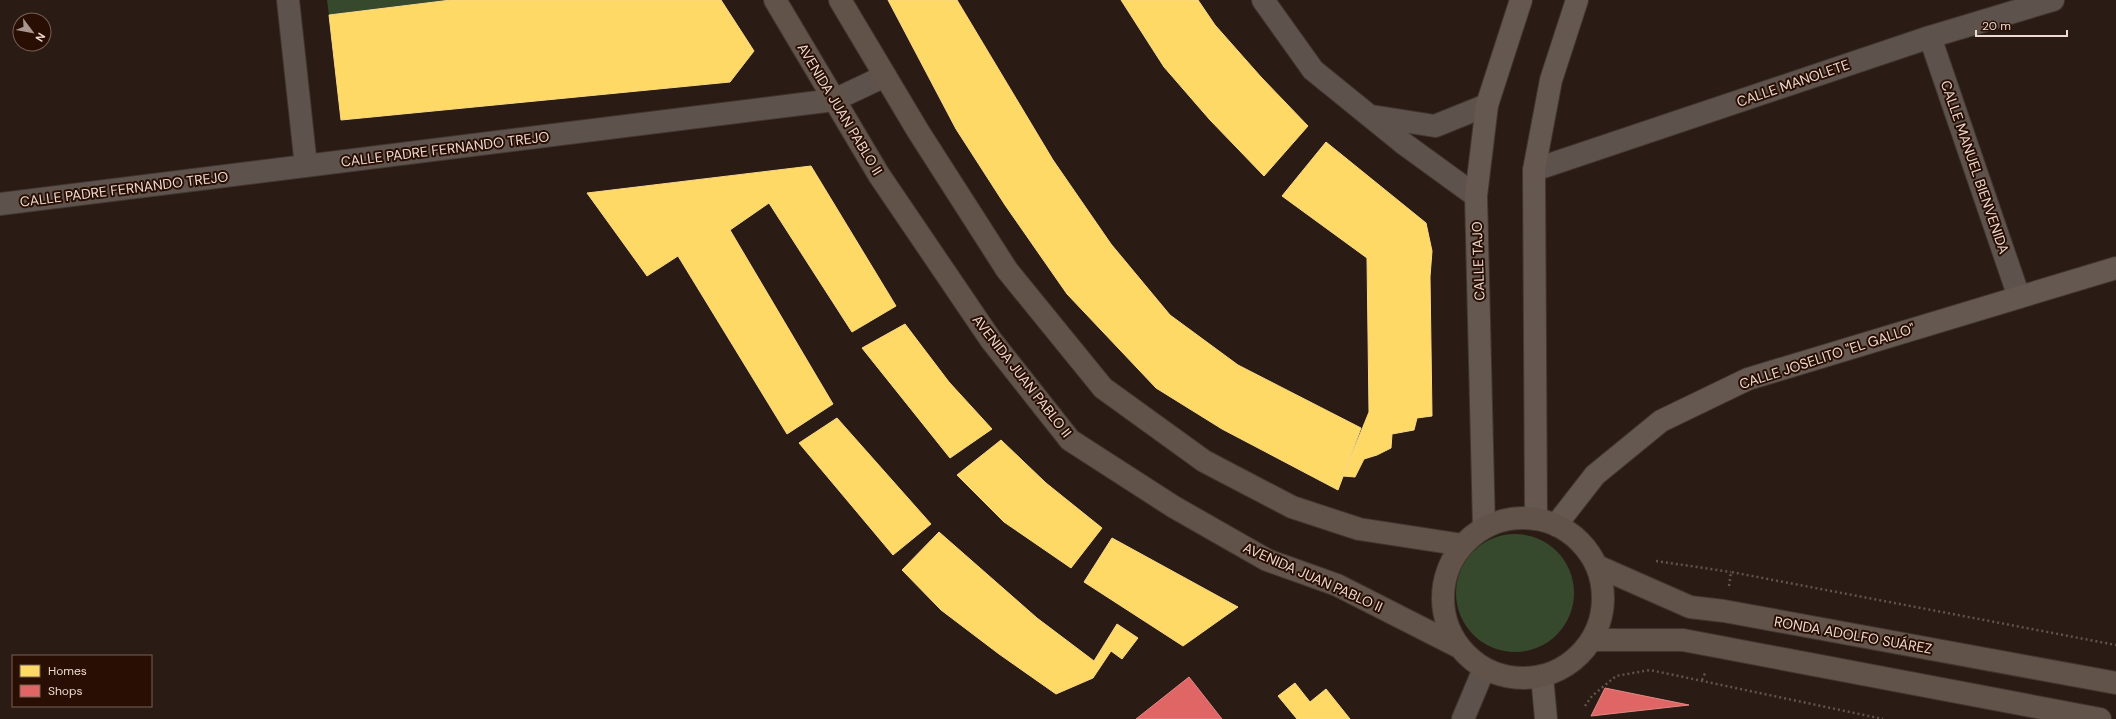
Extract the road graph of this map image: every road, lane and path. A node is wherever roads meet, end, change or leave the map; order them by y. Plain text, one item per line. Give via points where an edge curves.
1 (288, 0) edge
2 (775, 0) edge
3 (840, 0) edge
4 (1263, 0) edge
5 (1521, 0) edge
6 (1577, 0) edge
7 (2053, 0) edge
8 (1930, 37) junction
9 (885, 76) junction
10 (834, 100) junction
11 (1487, 105) junction
12 (1370, 116) junction
13 (306, 166) junction
14 (1534, 170) junction
15 (1476, 196) junction
16 (0, 204) edge
17 (2116, 268) edge
18 (2019, 297) junction
19 (1536, 518) junction
20 (1556, 525) junction
21 (1484, 528) junction
22 (1463, 545) junction
23 (1649, 560) dead end
24 (1597, 566) junction
25 (1731, 572) dead end
26 (1592, 640) junction
27 (1460, 647) junction
28 (1484, 669) junction
29 (1542, 676) junction
30 (2116, 683) edge
31 (1585, 706) dead end
32 (1463, 719) edge
33 (1546, 719) edge
34 (1883, 719) edge
35 (2100, 719) edge

1 - 13 street
2 - 10 main road, AVENIDA JUAN PABLO II
3 - 9 main road
4 - 12 street via 1313,70
5 - 11 street, CALLE TAJO
6 - 14 street via 1551,80
7 - 8 street, CALLE MANOLETE
8 - 14 street, CALLE MANOLETE
8 - 18 street, CALLE MANUEL BIENVENIDA
9 - 10 street, CALLE PADRE FERNANDO TREJO
9 - 22 main road via 1007,270 1103,388 1204,461 1292,507 1359,529
10 - 13 street, CALLE PADRE FERNANDO TREJO
10 - 27 main road, AVENIDA JUAN PABLO II via 879,175 991,340 1070,440 1174,507 1266,560 1337,585
11 - 12 street via 1435,126
11 - 15 street, CALLE TAJO
12 - 15 street
13 - 16 street, CALLE PADRE FERNANDO TREJO
14 - 19 street
15 - 21 street, CALLE TAJO
17 - 18 street, CALLE JOSELITO "EL GALLO"
18 - 20 street, CALLE JOSELITO "EL GALLO" via 1748,379 1660,421 1594,475
19 - 20 main road
19 - 21 main road via 1509,519
20 - 24 main road via 1573,535 1587,549
21 - 22 main road
22 - 27 main road via 1451,563 1444,584 1443,606 1448,628
23 - 25 path
24 - 26 main road via 1603,591 1602,616
24 - 30 main road, RONDA ADOLFO SUÁREZ via 1690,606
26 - 29 main road via 1567,665
26 - 35 main road via 1683,640
27 - 28 main road
28 - 29 main road via 1501,676 1522,679
28 - 32 street
29 - 33 street
31 - 34 path via 1592,696 1616,676 1650,670

